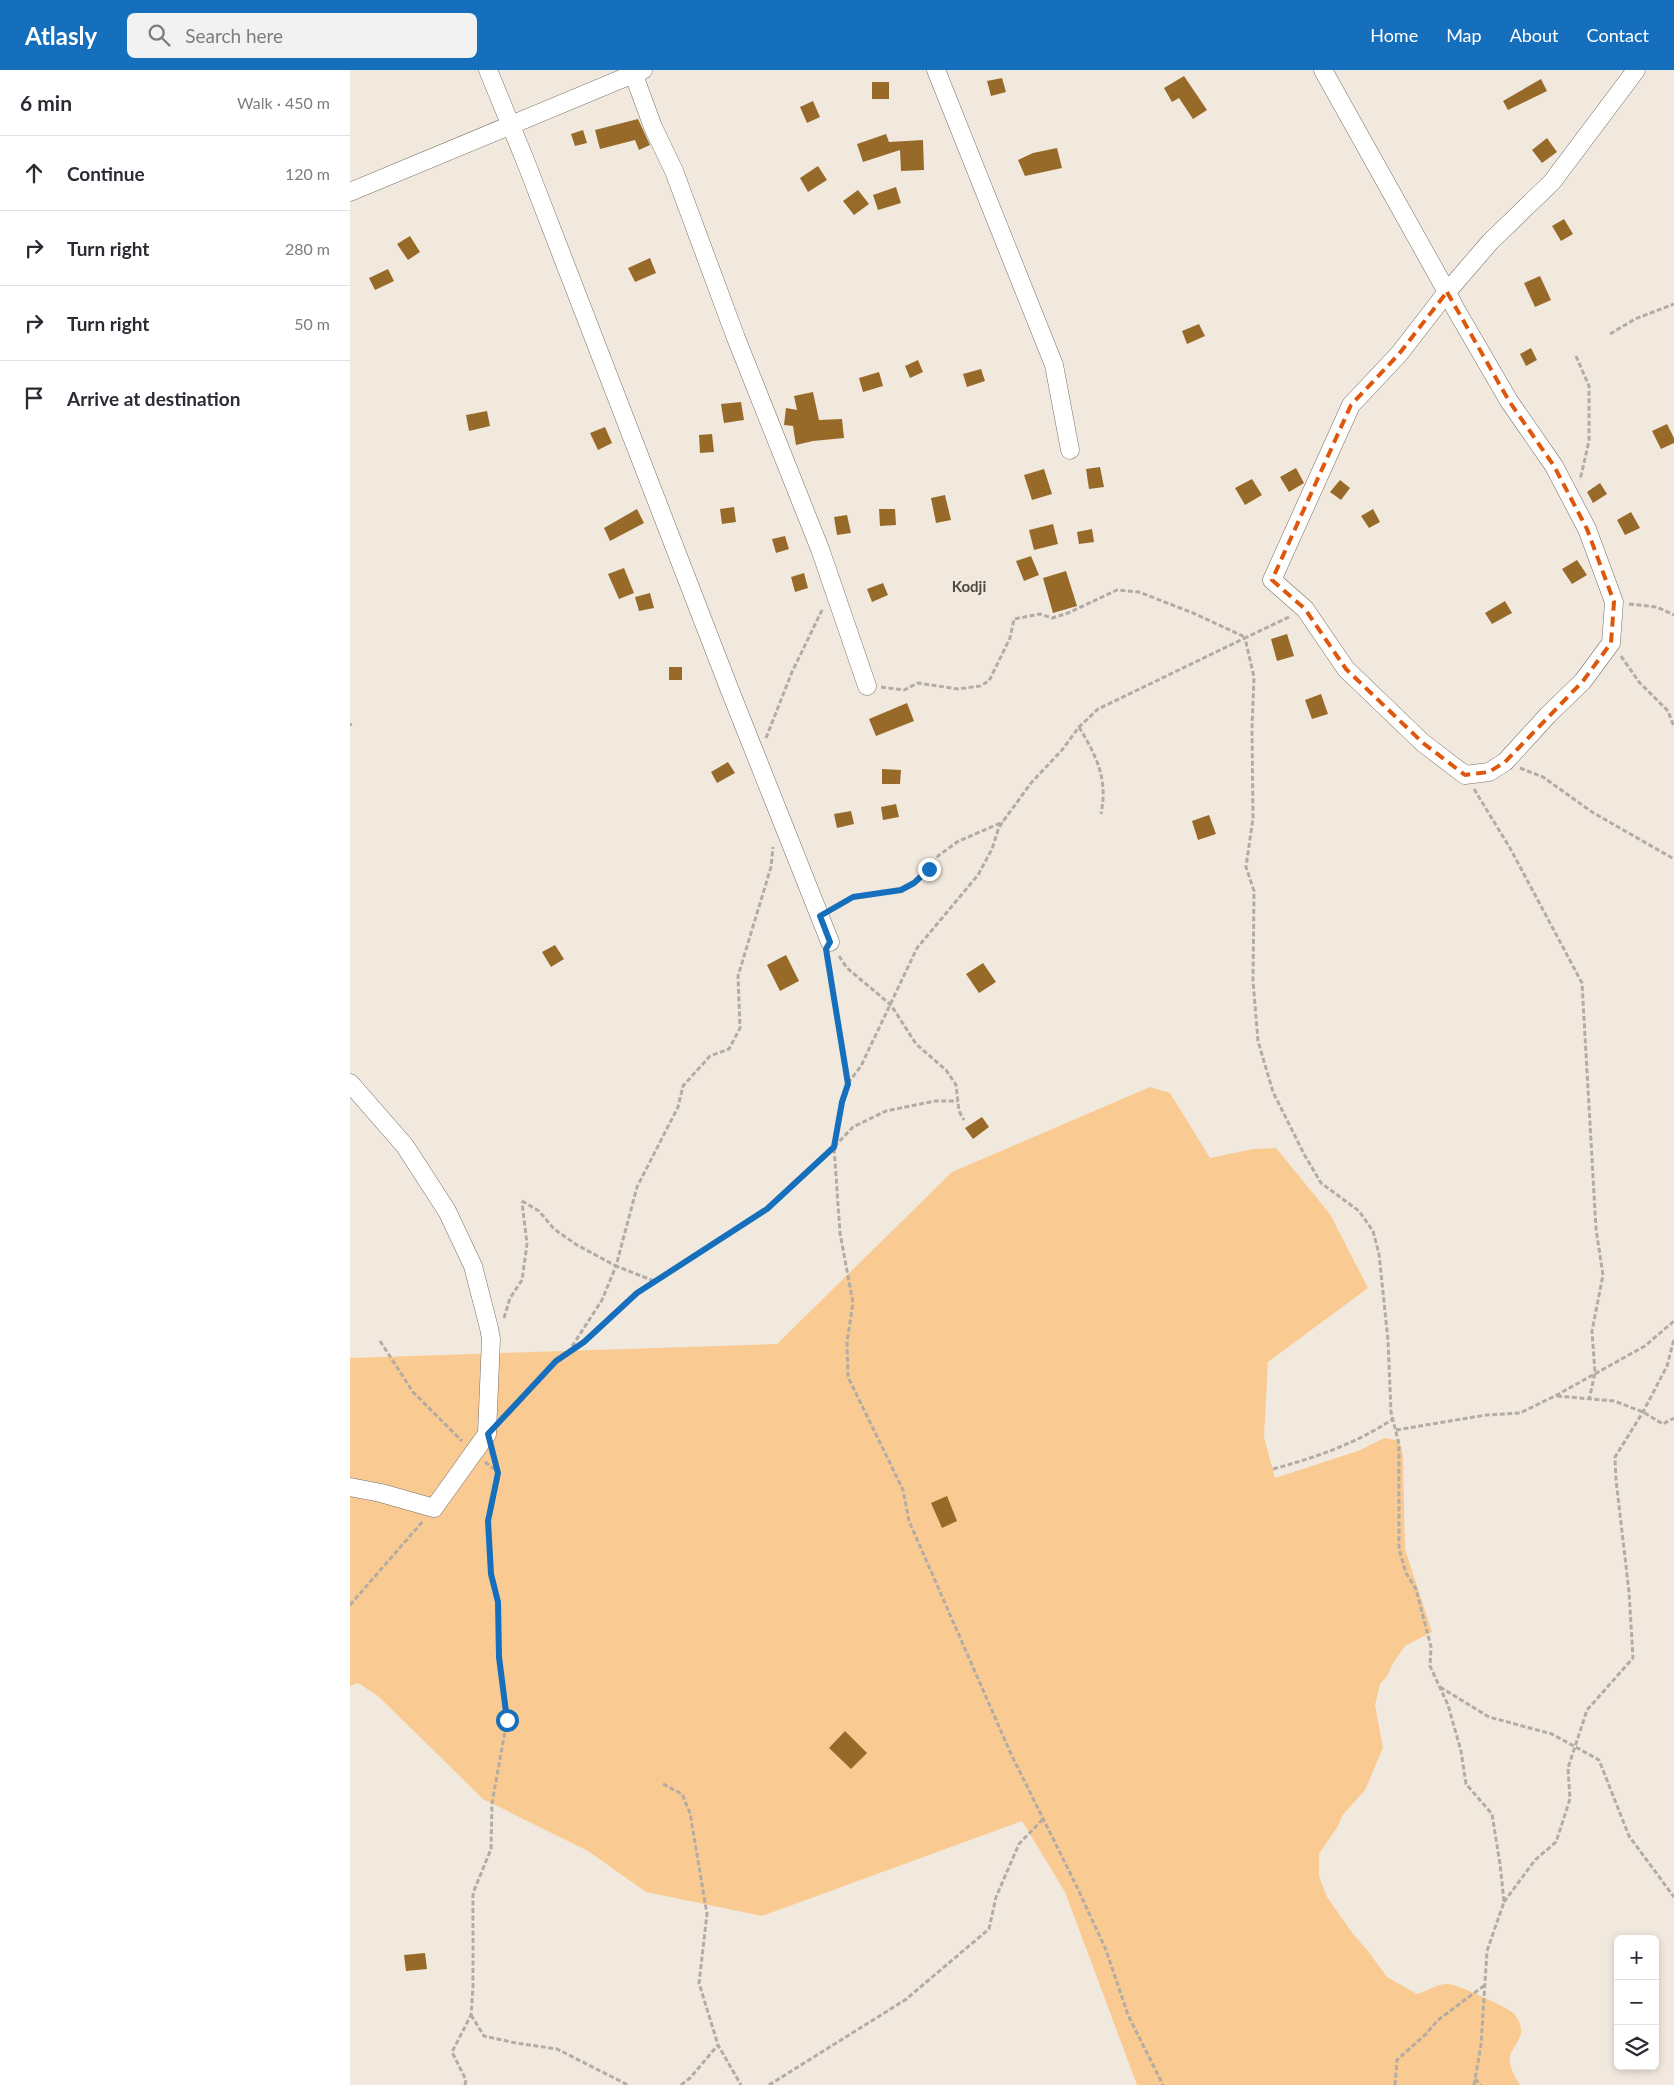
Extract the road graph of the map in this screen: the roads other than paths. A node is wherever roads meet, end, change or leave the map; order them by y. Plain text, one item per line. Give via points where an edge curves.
1 (488, 70) edge
2 (936, 70) edge
3 (1322, 70) edge
4 (1636, 70) edge
5 (636, 71) edge
6 (511, 125) junction
7 (350, 192) edge
8 (1447, 292) junction
9 (1070, 450) dead end
10 (867, 686) road end
11 (830, 942) road end
12 (350, 1083) edge
13 (350, 1487) edge

1 - 6 street
2 - 9 street via 1054,365
3 - 8 street
4 - 8 street via 1552,182 1490,242
5 - 6 street
5 - 10 street via 653,127 674,171 820,548
6 - 7 street
6 - 11 street
8 - 8 street via 1509,400 1554,466 1587,529 1614,602 1611,643 1583,681 1505,762 1488,772 1465,775 1423,743 1346,669 1305,609 1272,580 1351,405 1399,354
12 - 13 street via 404,1146 447,1210 473,1266 491,1339 488,1434 434,1508 381,1492

